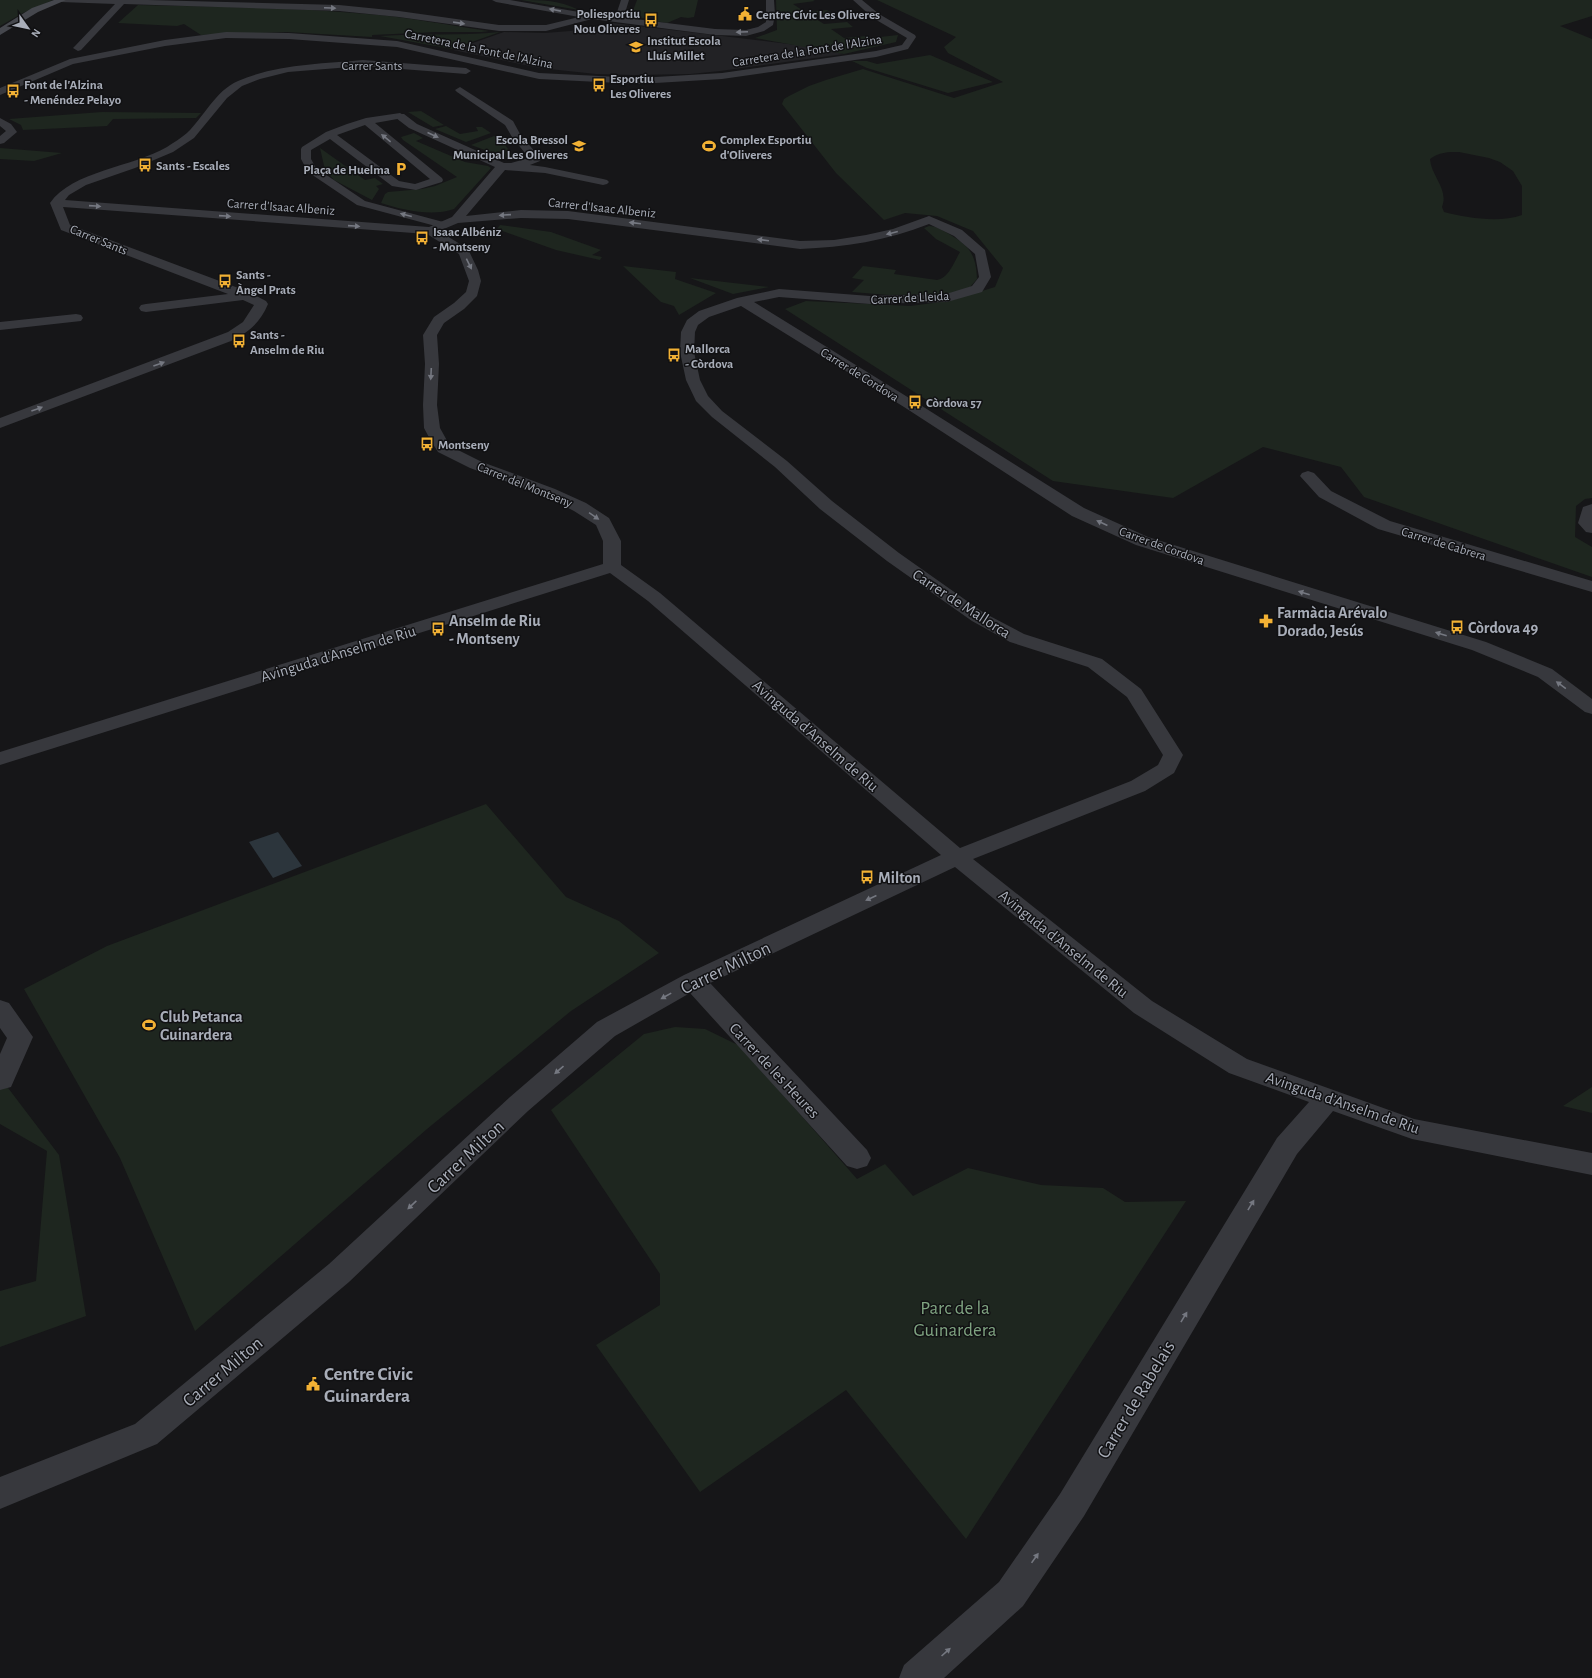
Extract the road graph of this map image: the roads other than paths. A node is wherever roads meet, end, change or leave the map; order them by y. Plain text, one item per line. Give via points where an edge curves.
1 (62, 0) edge
2 (496, 0) edge
3 (625, 0) edge
4 (770, 0) edge
5 (857, 0) edge
6 (123, 1) junction
7 (594, 16) junction
8 (611, 18) junction
9 (0, 32) edge
10 (78, 48) dead end
11 (848, 58) junction
12 (867, 66) dead end
13 (539, 76) junction
14 (460, 90) dead end
15 (0, 92) edge
16 (400, 116) joint
17 (0, 121) edge
18 (366, 121) junction
19 (330, 134) junction
20 (0, 140) edge
21 (502, 166) junction
22 (603, 182) dead end
23 (56, 203) junction
24 (456, 220) junction
25 (929, 220) joint
26 (443, 225) junction
27 (430, 232) junction
28 (244, 295) junction
29 (742, 301) junction
30 (146, 308) dead end
31 (76, 318) dead end
32 (0, 326) edge
33 (0, 423) edge
34 (1308, 476) dead end
35 (1592, 509) edge
36 (1592, 528) edge
37 (612, 567) junction
38 (1592, 587) edge
39 (1592, 708) edge
40 (0, 758) edge
41 (957, 857) junction
42 (693, 981) junction
43 (0, 1009) edge
44 (0, 1080) edge
45 (1328, 1099) junction
46 (857, 1158) dead end
47 (1592, 1164) edge
48 (0, 1492) edge
49 (917, 1678) edge

1 - 6 street
1 - 9 street via 35,10
7 -> 2 street
3 - 8 street via 621,13
4 -> 8 street via 770,23 761,29 746,32 715,32
5 - 11 street, Carretera de la Font de l'Alzina via 876,16 912,37 905,47
6 -> 7 street via 345,9 499,28 546,28
6 - 10 street
7 - 8 street
11 - 12 street
11 - 13 street, Carretera de la Font de l'Alzina via 722,76 647,81
13 - 15 street, Carretera de la Font de l'Alzina via 397,44 289,36 226,36 164,43 70,62
13 - 23 street, Carrer Sants via 363,63 288,69 257,77 239,84 224,96 190,136 169,150 82,183 65,193
14 - 21 street via 509,123 536,159 524,164
16 - 18 lane
16 -> 21 street via 413,126
17 - 20 street via 12,132
18 - 19 lane via 349,125
19 -> 18 lane via 396,184 416,186 438,180
26 -> 19 lane via 361,203 312,170 306,159 306,149
21 - 22 street via 544,170
21 - 24 street
23 -> 27 street, Carrer d'Isaac Albeniz
23 - 28 street, Carrer Sants via 66,227
25 -> 24 street, Carrer d'Isaac Albeniz via 903,231 866,240 800,245 568,215 521,214
24 - 26 street, Carrer d'Isaac Albeniz
25 - 29 street, Carrer de Lleida via 958,233 981,253 985,276 977,289 947,298 870,300 779,293
26 - 27 street, Carrer d'Isaac Albeniz
27 -> 37 street, Carrer del Montseny via 464,252 475,281 472,293 439,320 430,335 430,405 432,428 439,441 444,449 470,462 549,492 603,522 612,541
28 - 30 street
33 -> 28 street, Carrer Sants via 238,333 256,318 261,304
39 -> 29 street, Carrer de Cordova via 1545,673 1479,646 1142,541 1078,506
29 - 41 street, Carrer de Mallorca via 704,314 692,323 688,332 687,352 693,380 701,398 826,505 893,557 978,616 1017,638 1095,663 1134,692 1173,755 1167,769 1138,786
31 - 32 street
34 - 38 street, Carrer de Cabrera via 1325,494 1384,525
35 - 36 street via 1586,523
37 - 40 street, Avinguda d'Anselm de Riu
37 - 41 street, Avinguda d'Anselm de Riu via 654,597
41 -> 42 street, Carrer Milton
41 - 45 street, Avinguda d'Anselm de Riu via 1143,1007 1238,1066
42 - 46 street, Carrer de les Heures
42 -> 48 street, Carrer Milton via 606,1029 520,1104 339,1273 146,1434
43 - 44 street via 20,1038
45 - 47 street, Avinguda d'Anselm de Riu via 1412,1129
49 -> 45 street, Carrer de Rabelais via 1010,1594 1072,1505 1287,1146

